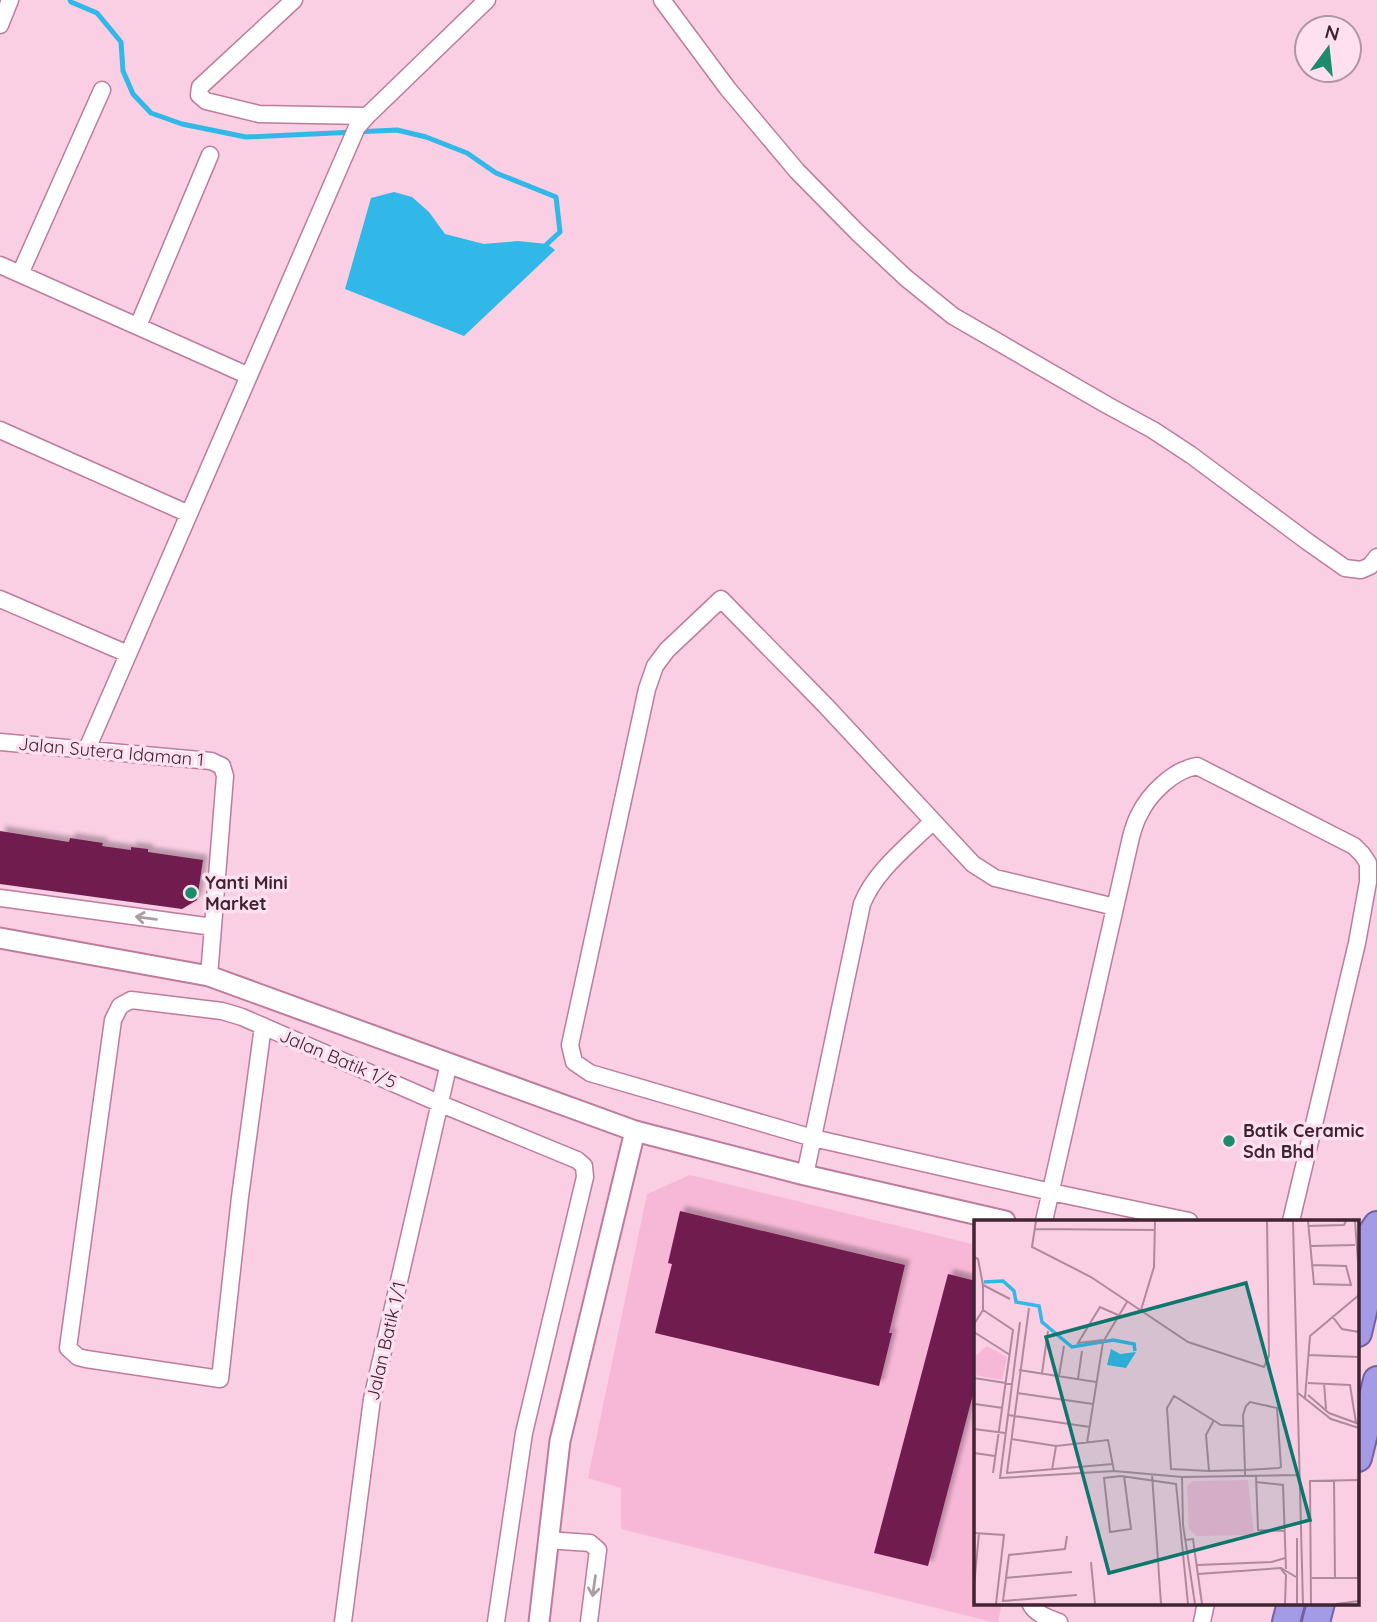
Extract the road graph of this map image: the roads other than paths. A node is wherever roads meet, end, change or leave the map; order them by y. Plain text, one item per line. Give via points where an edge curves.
1 (10, 0) edge
2 (294, 0) edge
3 (487, 0) edge
4 (662, 0) edge
5 (0, 25) edge
6 (102, 90) dead end
7 (358, 128) junction
8 (210, 155) dead end
9 (0, 265) edge
10 (20, 274) junction
11 (138, 326) junction
12 (249, 376) junction
13 (0, 430) edge
14 (189, 514) junction
15 (1377, 557) edge
16 (0, 598) edge
17 (128, 654) junction
18 (0, 742) edge
19 (87, 749) junction
20 (933, 821) junction
21 (0, 898) edge
22 (1115, 907) junction
23 (213, 927) junction
24 (0, 937) edge
25 (209, 976) junction
26 (263, 1027) junction
27 (449, 1063) junction
28 (441, 1104) junction
29 (635, 1131) junction
30 (813, 1138) junction
31 (805, 1175) junction
32 (1051, 1192) junction
33 (1001, 1220) edge
34 (1044, 1220) edge
35 (1184, 1220) edge
36 (1292, 1220) edge
37 (1377, 1225) edge
38 (1360, 1250) edge
39 (1377, 1252) edge
40 (1365, 1311) edge
41 (1377, 1380) edge
42 (1360, 1450) edge
43 (547, 1540) junction
44 (1030, 1604) edge
45 (1206, 1604) edge
46 (1291, 1604) edge
47 (1321, 1604) edge
48 (343, 1622) edge
49 (496, 1622) edge
50 (538, 1622) edge
51 (589, 1622) edge
52 (1059, 1622) edge
53 (1202, 1622) edge
54 (1286, 1622) edge
55 (1316, 1622) edge

1 - 5 street
2 - 7 street via 200,88 199,95 206,101 259,114
3 - 7 street
4 - 15 street via 797,172 906,278 953,316 1163,436 1345,568 1362,570
6 - 10 street
7 - 12 street
8 - 11 street
9 - 10 street
10 - 11 street
11 - 12 street
12 - 14 street
13 - 14 street
14 - 17 street
16 - 17 street
17 - 19 street
18 - 19 street, Jalan Sutera Idaman 1
19 - 23 street, Jalan Sutera Idaman 1 via 211,761 222,766 225,776
20 - 22 street via 973,864 995,878
20 - 30 street via 867,890
20 - 30 street via 721,598 655,666 570,1045 574,1062 590,1073
23 -> 21 street
22 - 32 street
22 - 36 street via 1139,814 1173,775 1193,766 1354,846 1368,863 1357,943
23 - 25 street
24 - 25 street
25 - 27 street
26 - 26 street, Jalan Batik 1/5 via 220,1378 78,1357 68,1348 113,1020 120,1006 131,1000 222,1011
26 - 28 street, Jalan Batik 1/5
27 - 28 street, Jalan Batik 1/1
27 - 29 street
28 - 48 street, Jalan Batik 1/1 via 372,1399
28 - 49 street, Jalan Batik 1/5 via 577,1160 584,1167 524,1433
29 - 31 street
29 - 43 street via 560,1441
30 - 31 street
30 - 32 street
31 - 33 street
32 - 34 street
32 - 35 street
37 - 38 highway
39 - 40 highway
41 - 42 highway
43 - 50 street
43 -> 51 street via 590,1543 598,1550
44 - 52 street
45 - 53 street
46 - 54 highway
47 - 55 highway

